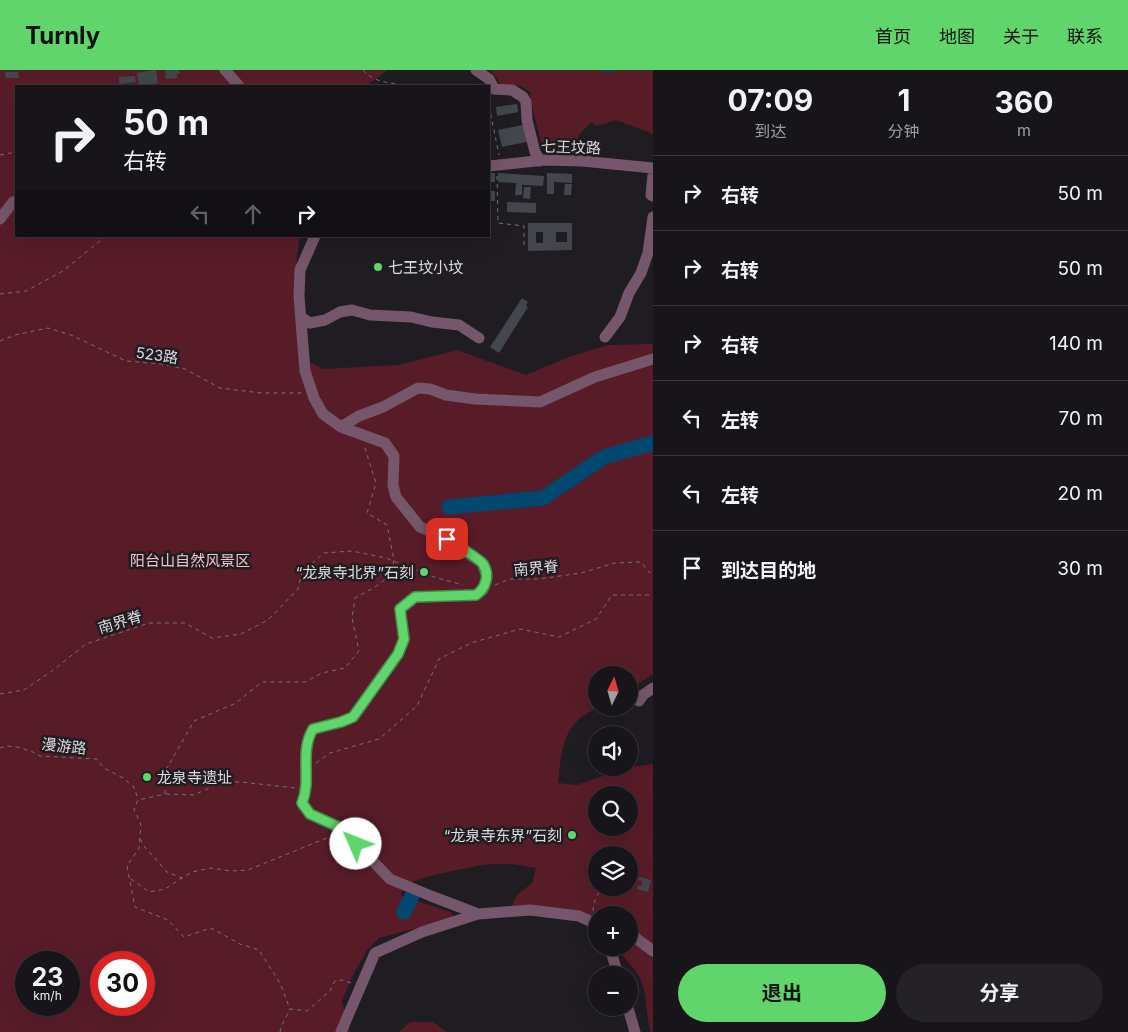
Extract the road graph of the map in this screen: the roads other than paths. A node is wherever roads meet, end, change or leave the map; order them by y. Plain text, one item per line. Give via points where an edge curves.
1 (225, 70) edge
2 (476, 70) edge
3 (239, 85) edge
4 (540, 161) junction
5 (495, 166) edge
6 (653, 168) edge
7 (653, 175) edge
8 (653, 196) edge
9 (15, 201) edge
10 (653, 217) edge
11 (0, 219) edge
12 (315, 237) edge
13 (302, 318) junction
14 (604, 337) dead end
15 (479, 338) dead end
16 (653, 359) edge
17 (341, 427) junction
18 (653, 688) edge
19 (639, 701) dead end
20 (478, 914) junction
21 (588, 920) edge
22 (638, 941) edge
23 (653, 951) edge
24 (630, 1016) edge
25 (341, 1032) edge
26 (635, 1032) edge

1 - 3 street
2 - 4 street via 489,79 494,89 512,90 523,97 535,152
4 - 5 street, 七王坟路
4 - 6 street, 七王坟路 via 582,161
7 - 8 street
9 - 11 street
10 - 14 street via 648,253 641,273 620,317
12 - 13 street via 300,270
13 - 15 street via 310,323 352,310 370,315 411,316 459,325
13 - 17 street via 305,371 314,398 323,414
16 - 17 street via 596,377 540,402 475,399 418,388
17 - 20 street via 385,442 394,456 396,497 420,527 447,539 482,563 487,577 483,590 476,595 415,597 400,609 404,639 398,654 353,717 313,729 307,738 302,803 310,814 341,828 390,879
18 - 19 street
20 - 21 street via 530,910 579,916
20 - 25 street via 422,932 375,953
22 - 23 street
24 - 26 street

